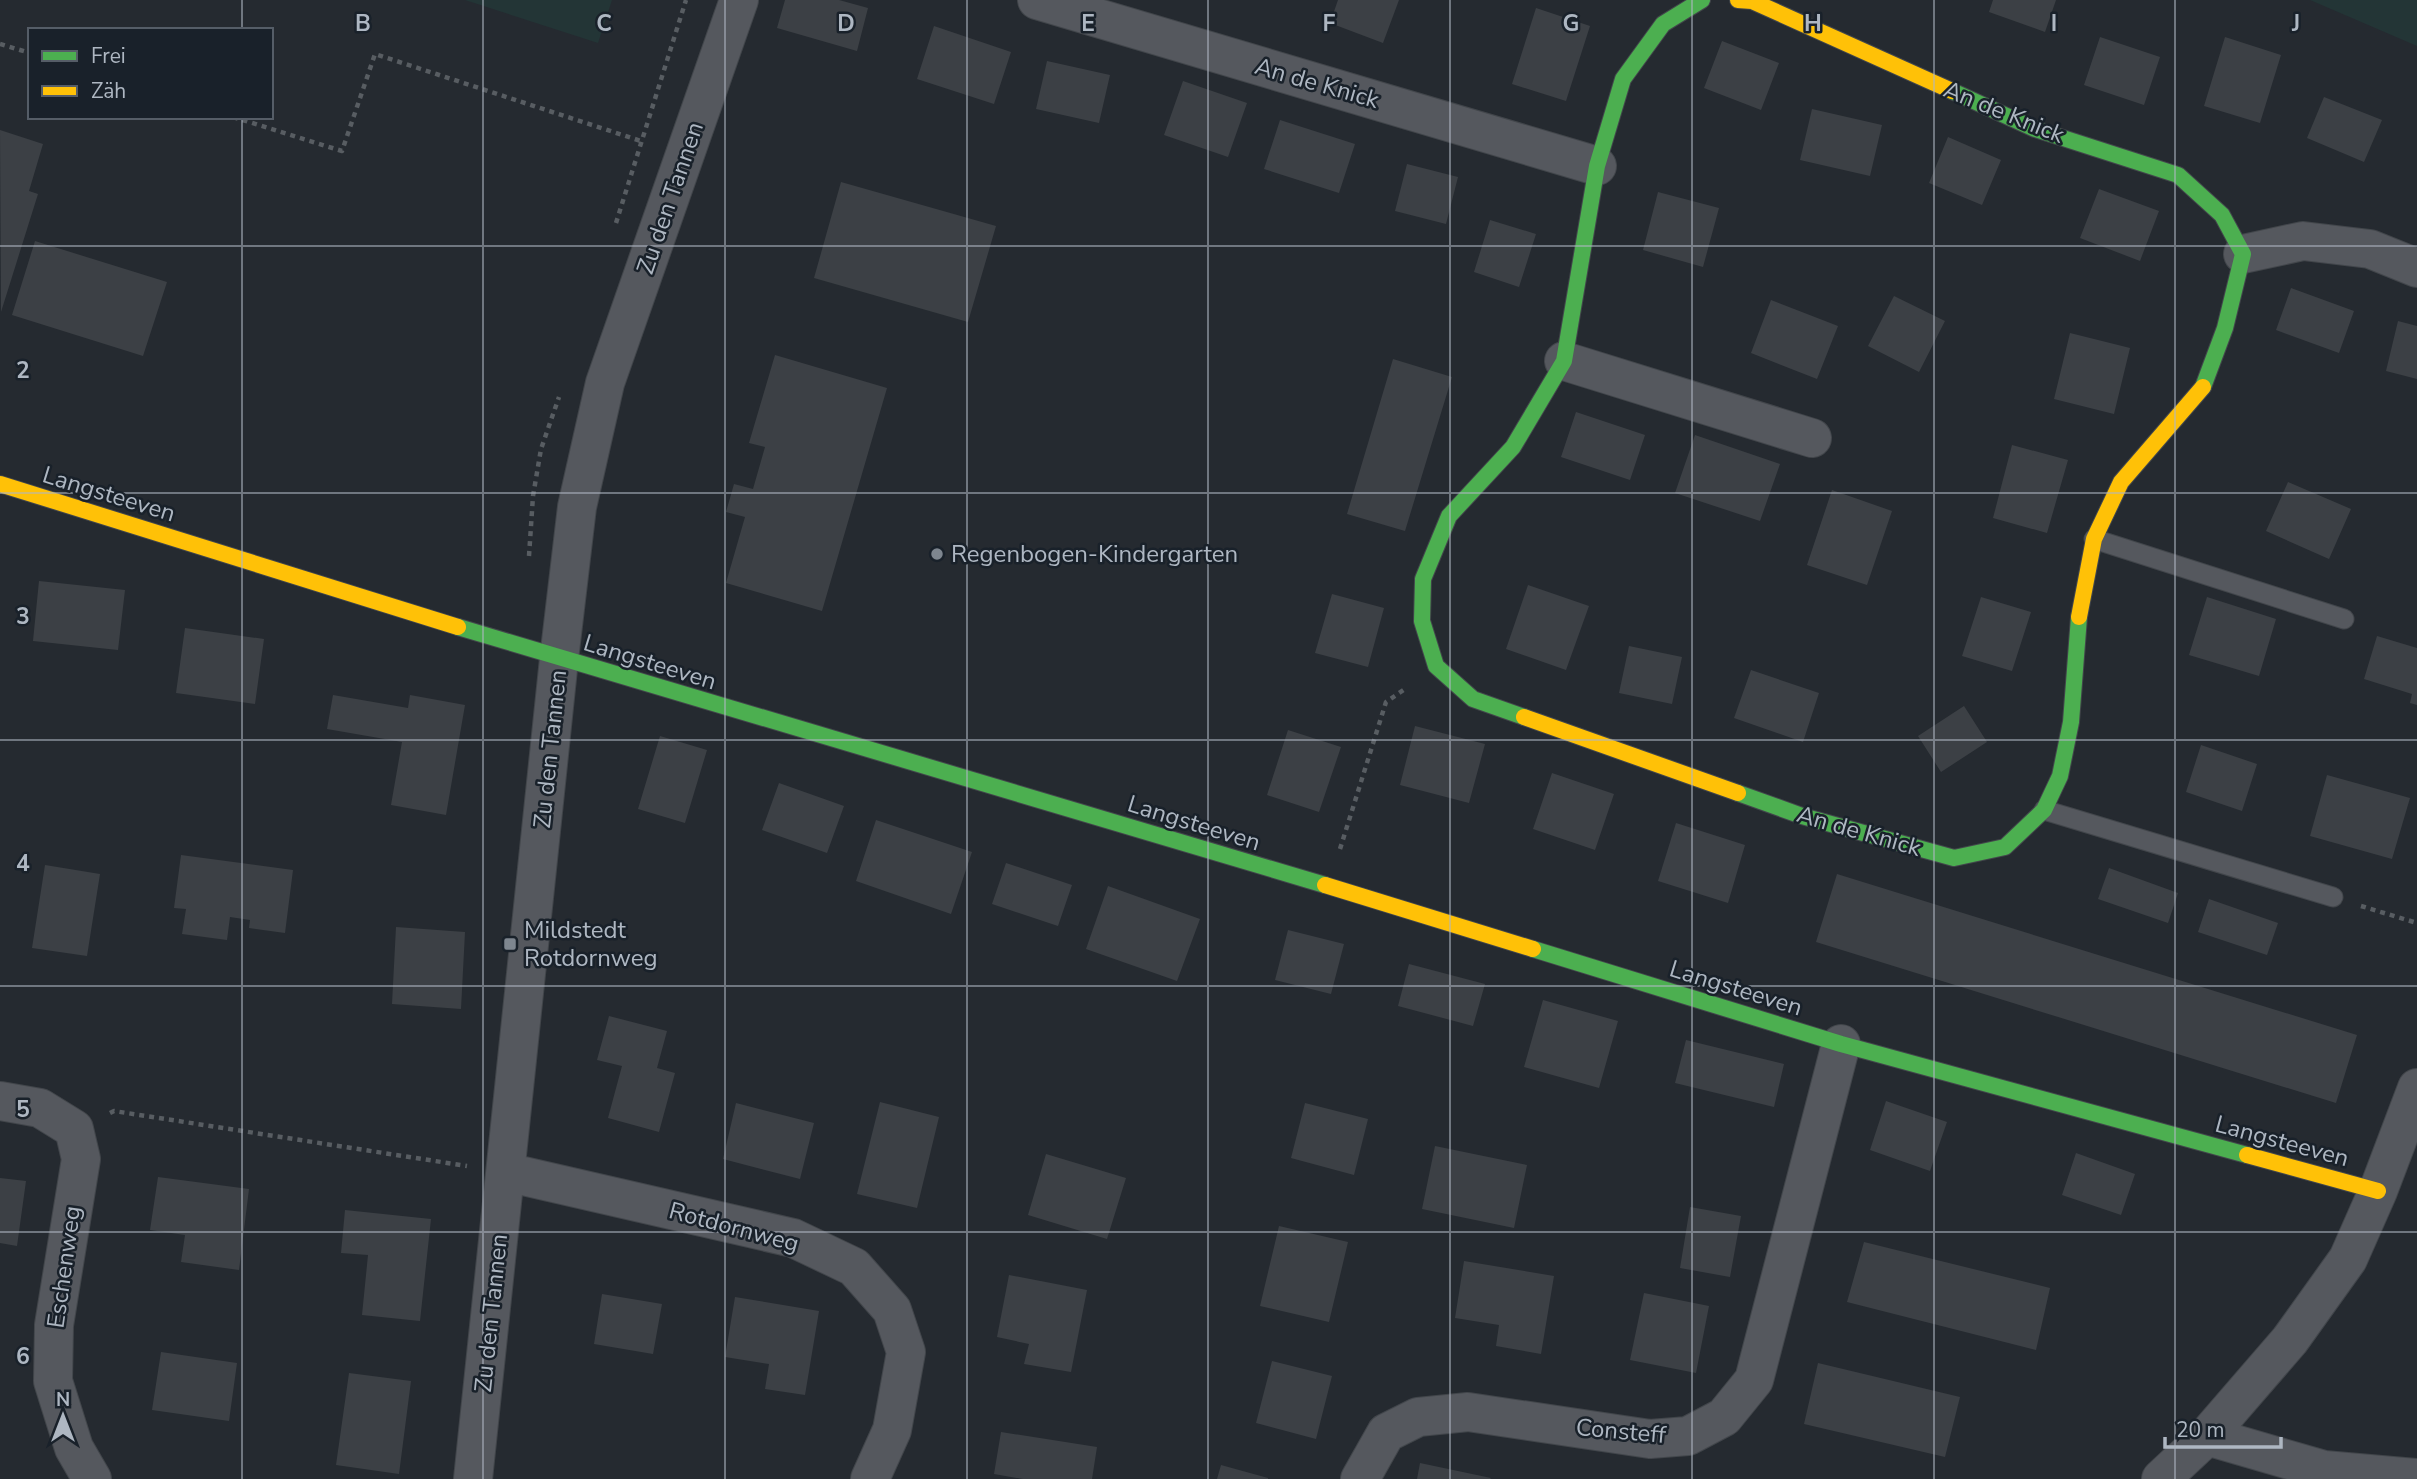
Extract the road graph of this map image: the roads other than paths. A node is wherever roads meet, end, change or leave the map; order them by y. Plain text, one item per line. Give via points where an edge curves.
1 (739, 0) edge
2 (1037, 0) edge
3 (1702, 0) edge
4 (1738, 0) edge
5 (1597, 166) junction
6 (2243, 254) junction
7 (2417, 268) edge
8 (1564, 361) junction
9 (1812, 438) dead end
10 (0, 484) edge
11 (2094, 539) junction
12 (2344, 619) dead end
13 (559, 659) junction
14 (2044, 810) junction
15 (2333, 897) road end
16 (1842, 1044) junction
17 (2417, 1088) edge
18 (0, 1101) edge
19 (506, 1172) junction
20 (2378, 1191) junction
21 (2207, 1436) junction
22 (2417, 1478) edge
23 (92, 1479) edge
24 (473, 1479) edge
25 (870, 1479) edge
26 (1360, 1479) edge
27 (2161, 1479) edge

1 - 13 street, Zu den Tannen via 605,383 577,507
2 - 5 street, An de Knick
3 - 5 street via 1663,24 1623,79
4 - 6 street, An de Knick via 1752,1 2035,129 2178,174 2222,215
5 - 8 street
6 - 7 street via 2304,241 2370,249
6 - 11 street, An de Knick via 2205,384 2121,482
8 - 9 street
8 - 14 street, An de Knick via 1513,447 1449,516 1423,579 1422,621 1436,666 1472,698 1802,816 1954,858 2005,846
10 - 13 street, Langsteeven
11 - 12 lane
11 - 14 street, An de Knick via 2079,619 2071,722 2060,776
13 - 16 street, Langsteeven
13 - 19 street, Zu den Tannen
14 - 15 lane
16 - 20 street, Langsteeven
16 - 26 street, Consteff via 1754,1380 1724,1417 1688,1436 1650,1439 1468,1412 1418,1417 1386,1433
17 - 20 street
18 - 23 street, Eschenweg via 40,1108 74,1129 81,1159 54,1325 52,1381 74,1448
19 - 24 street, Zu den Tannen
19 - 25 street, Rotdornweg via 793,1238 854,1267 892,1310 906,1352 892,1430
20 - 21 street via 2348,1259 2290,1340
21 - 22 street via 2324,1470
21 - 27 street

